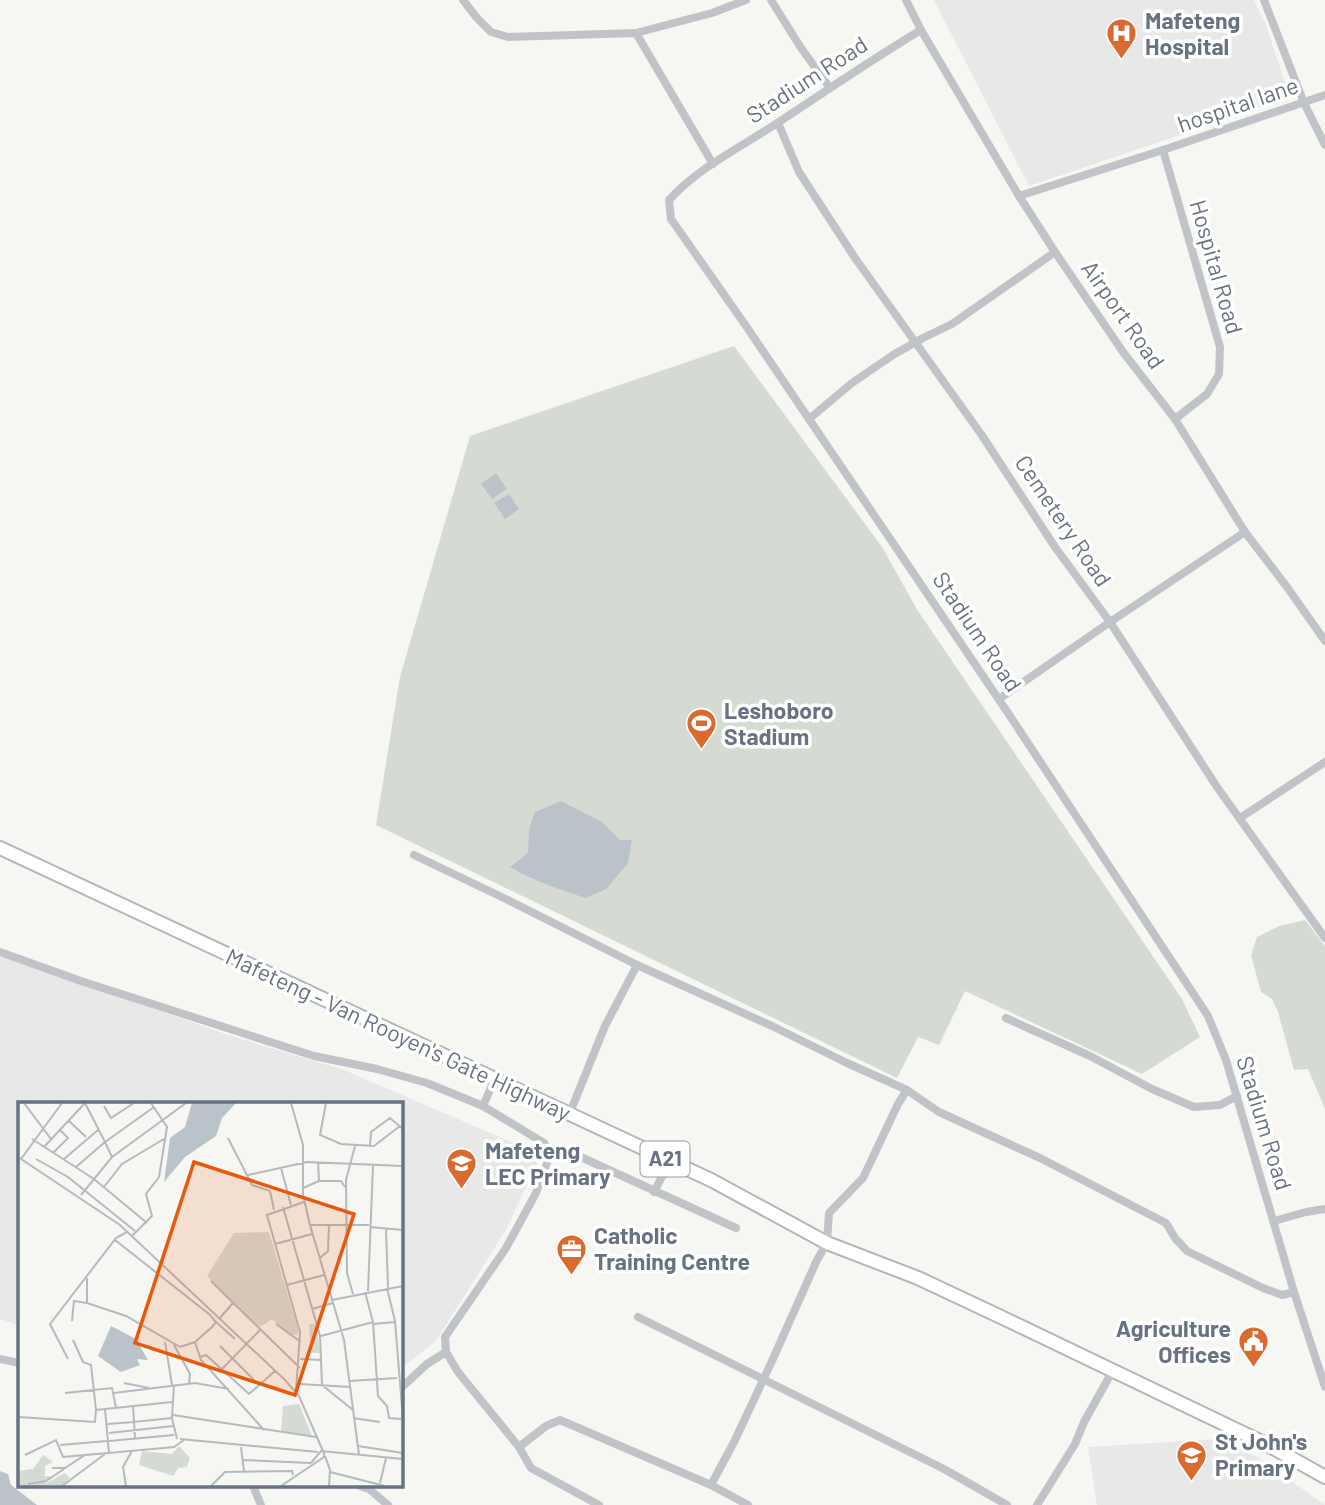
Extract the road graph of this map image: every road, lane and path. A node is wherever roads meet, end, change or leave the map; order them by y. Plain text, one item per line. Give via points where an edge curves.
1 (463, 0) edge
2 (746, 0) edge
3 (771, 0) edge
4 (906, 0) edge
5 (1264, 0) edge
6 (921, 30) junction
7 (636, 33) junction
8 (830, 88) junction
9 (1325, 95) edge
10 (1304, 103) junction
11 (778, 122) junction
12 (1325, 145) edge
13 (1163, 150) junction
14 (713, 164) junction
15 (1019, 196) junction
16 (1055, 252) junction
17 (914, 342) junction
18 (808, 419) junction
19 (1175, 419) junction
20 (1245, 532) junction
21 (1110, 622) junction
22 (1325, 641) edge
23 (999, 699) junction
24 (1325, 762) edge
25 (1240, 818) junction
26 (0, 848) edge
27 (414, 855) dead end
28 (1325, 938) edge
29 (0, 952) edge
30 (637, 965) junction
31 (1006, 1018) dead end
32 (495, 1078) junction
33 (907, 1090) junction
34 (1237, 1096) junction
35 (483, 1106) junction
36 (569, 1115) junction
37 (551, 1152) junction
38 (670, 1161) junction
39 (654, 1192) junction
40 (1325, 1209) edge
41 (1274, 1221) junction
42 (736, 1228) dead end
43 (827, 1242) junction
44 (1294, 1292) junction
45 (638, 1317) dead end
46 (446, 1352) junction
47 (0, 1359) edge
48 (18, 1363) edge
49 (1112, 1372) junction
50 (764, 1378) junction
51 (402, 1387) edge
52 (1325, 1387) edge
53 (519, 1447) junction
54 (1324, 1473) edge
55 (710, 1485) junction
56 (254, 1488) edge
57 (366, 1488) edge
58 (261, 1505) edge
59 (388, 1505) edge
60 (599, 1505) edge
61 (748, 1505) edge
62 (1007, 1505) edge
63 (1038, 1505) edge

1 - 7 street via 491,32 508,37
2 - 7 street
3 - 8 street
4 - 6 street, Airport Road
5 - 10 street
6 - 8 street, Stadium Road
6 - 15 street, Airport Road
7 - 14 street
8 - 11 street, Stadium Road
9 - 10 street, hospital lane
10 - 12 street
10 - 13 street, hospital lane
11 - 14 street, Stadium Road
11 - 17 street, Cemetery Road via 799,172
13 - 15 street, hospital lane
13 - 19 street, Hospital Road via 1220,347 1219,374 1207,394
14 - 18 street, Stadium Road via 669,200 671,219
15 - 16 street, Airport Road
16 - 17 street via 952,324
16 - 19 street, Airport Road
17 - 18 street
17 - 21 street, Cemetery Road
18 - 23 street, Stadium Road
19 - 20 street, Airport Road
20 - 21 street
20 - 22 street, Airport Road
21 - 23 street
21 - 25 street, Cemetery Road
23 - 34 street, Stadium Road via 1208,1016
24 - 25 street
25 - 28 street, Cemetery Road
26 - 32 main road, Mafeteng - Van Rooyen's Gate Highway / A21
27 - 30 street
29 - 35 street via 314,1056 427,1083
30 - 33 street
30 - 36 street via 605,1026
31 - 34 street via 1194,1107 1220,1105
32 - 35 street
32 - 36 main road, Mafeteng - Van Rooyen's Gate Highway / A21
33 - 43 street via 863,1178 829,1213
33 - 44 street via 939,1112 1166,1223 1187,1251 1263,1288 1282,1295
34 - 41 street, Stadium Road
35 - 37 street via 544,1143
36 - 38 main road, Mafeteng - Van Rooyen's Gate Highway / A21
37 - 39 street via 572,1153
37 - 46 street via 536,1193 506,1248 445,1337
38 - 39 street
38 - 43 main road, Mafeteng - Van Rooyen's Gate Highway / A21
39 - 42 street
40 - 41 street
41 - 44 street, Stadium Road
43 - 49 main road, Mafeteng - Van Rooyen's Gate Highway / A21 via 918,1278
43 - 50 street
44 - 52 street, Stadium Road
45 - 50 street
46 - 51 street
46 - 53 street
47 - 48 street
49 - 54 main road, Mafeteng - Van Rooyen's Gate Highway / A21
49 - 63 street
50 - 55 street
50 - 62 street
53 - 55 street via 560,1420
53 - 60 street via 531,1468
55 - 61 street
56 - 58 street
57 - 59 street

